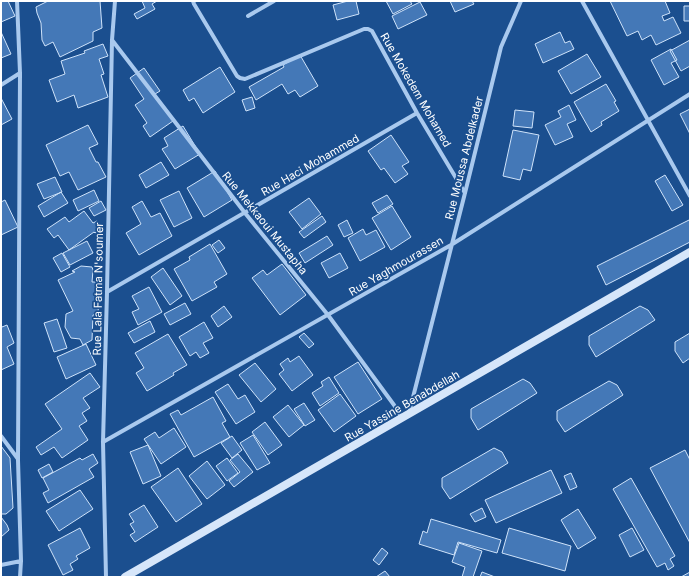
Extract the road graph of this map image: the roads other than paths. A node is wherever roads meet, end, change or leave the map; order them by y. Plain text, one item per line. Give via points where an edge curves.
1 (18, 1) edge
2 (115, 1) edge
3 (193, 1) edge
4 (274, 1) edge
5 (521, 1) edge
6 (582, 1) edge
7 (248, 16) dead end
8 (112, 40) junction
9 (20, 72) junction
10 (1, 85) edge
11 (690, 94) edge
12 (417, 113) junction
13 (648, 121) junction
14 (465, 193) junction
15 (690, 196) edge
16 (245, 213) junction
17 (451, 245) junction
18 (690, 252) edge
19 (107, 292) junction
20 (328, 315) junction
21 (406, 416) junction
22 (1, 436) edge
23 (103, 442) junction
24 (18, 460) junction
25 (21, 561) junction
26 (1, 566) edge
27 (20, 577) edge
28 (106, 577) edge
29 (125, 577) edge

1 - 9 street
2 - 8 street, Rue Lala Fatma N'soumer
3 - 12 street, Rue Mokedem Mohamed via 237,76 245,79 368,29 372,31
4 - 7 street
5 - 14 street, Rue Moussa Abdelkader via 501,47
6 - 13 street
8 - 16 street, Rue Mekkaoui Mustapha
8 - 19 street, Rue Lala Fatma N'soumer
9 - 10 street
9 - 24 street
11 - 13 street, Rue Yaghmourassen
12 - 14 street, Rue Mokedem Mohamed
12 - 16 street, Rue Haci Mohammed
13 - 15 street
13 - 17 street, Rue Yaghmourassen
14 - 17 street, Rue Moussa Abdelkader
16 - 19 street, Rue Haci Mohammed
16 - 20 street, Rue Mekkaoui Mustapha
17 - 20 street, Rue Yaghmourassen
17 - 21 street, Rue Moussa Abdelkader
18 - 21 street, Rue Yassine Benabdellah
19 - 23 street, Rue Lala Fatma N'soumer
20 - 21 street, Rue Mekkaoui Mustapha via 394,405
20 - 23 street, Rue Yaghmourassen
21 - 29 street, Rue Yassine Benabdellah
22 - 24 street
23 - 28 street, Rue Lala Fatma N'soumer
24 - 25 street
25 - 26 street
25 - 27 street

